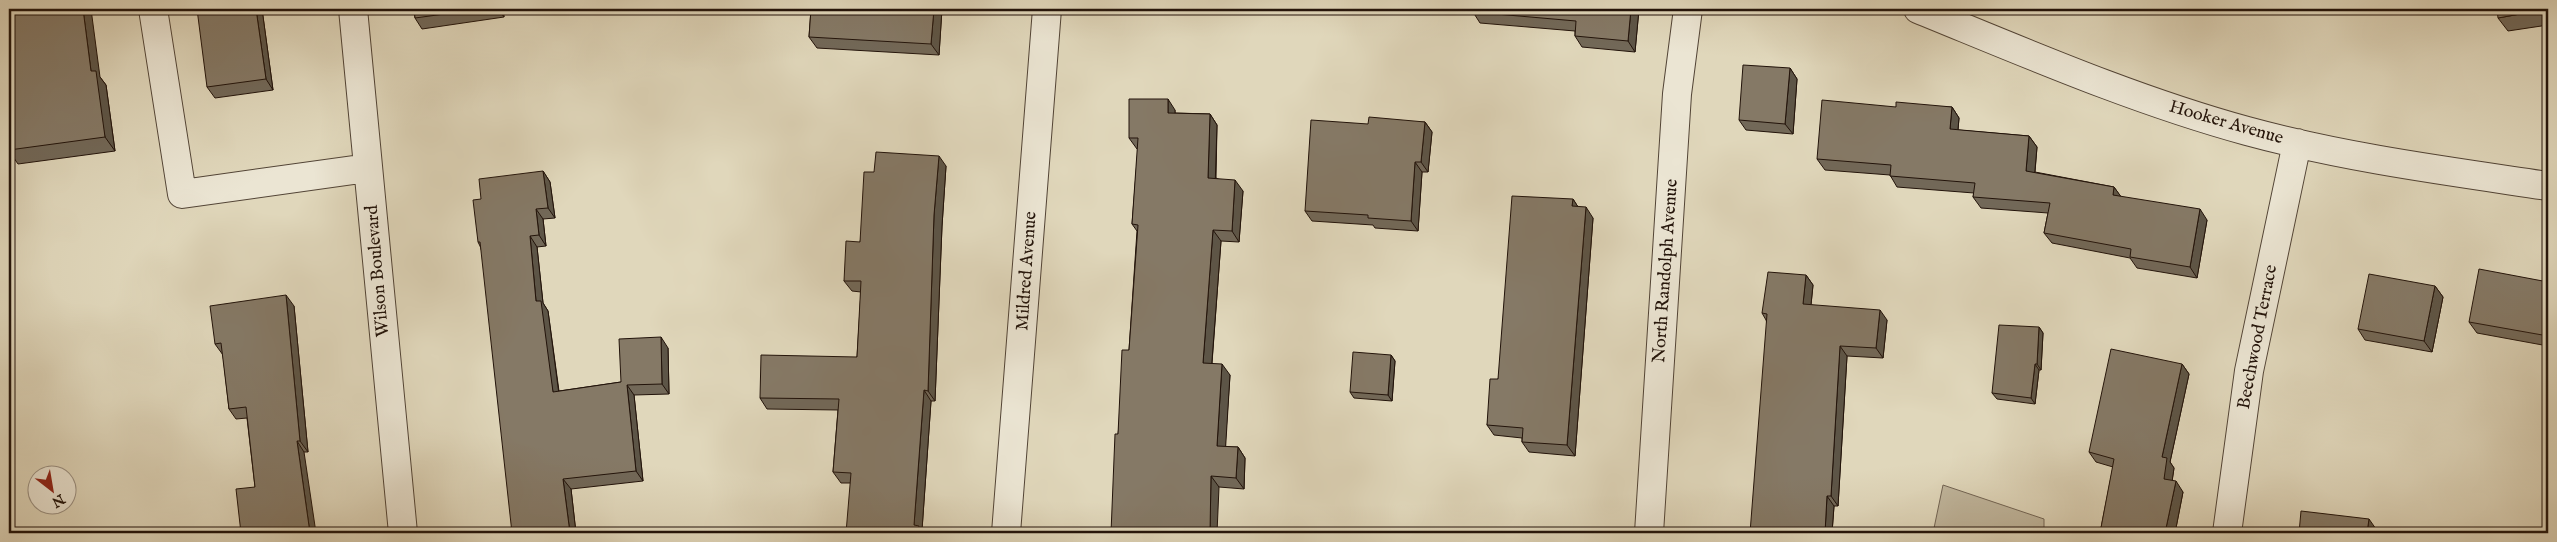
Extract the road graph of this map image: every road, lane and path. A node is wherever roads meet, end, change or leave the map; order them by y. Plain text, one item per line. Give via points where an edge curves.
1 (153, 9) edge
2 (353, 9) edge
3 (1047, 9) edge
4 (1688, 9) edge
5 (1918, 9) edge
6 (2296, 143) junction
7 (368, 168) junction
8 (2548, 186) edge
9 (402, 533) edge
10 (1006, 533) edge
11 (1649, 533) edge
12 (2227, 533) edge

1 - 7 street via 182,194
2 - 7 street, Wilson Boulevard
3 - 10 street, Mildred Avenue
4 - 11 street, North Randolph Avenue via 1677,94
5 - 6 street, Hooker Avenue via 2136,96
6 - 8 street, Hooker Avenue via 2378,161
6 - 12 street, Beechwood Terrace via 2249,371
7 - 9 street, Wilson Boulevard

